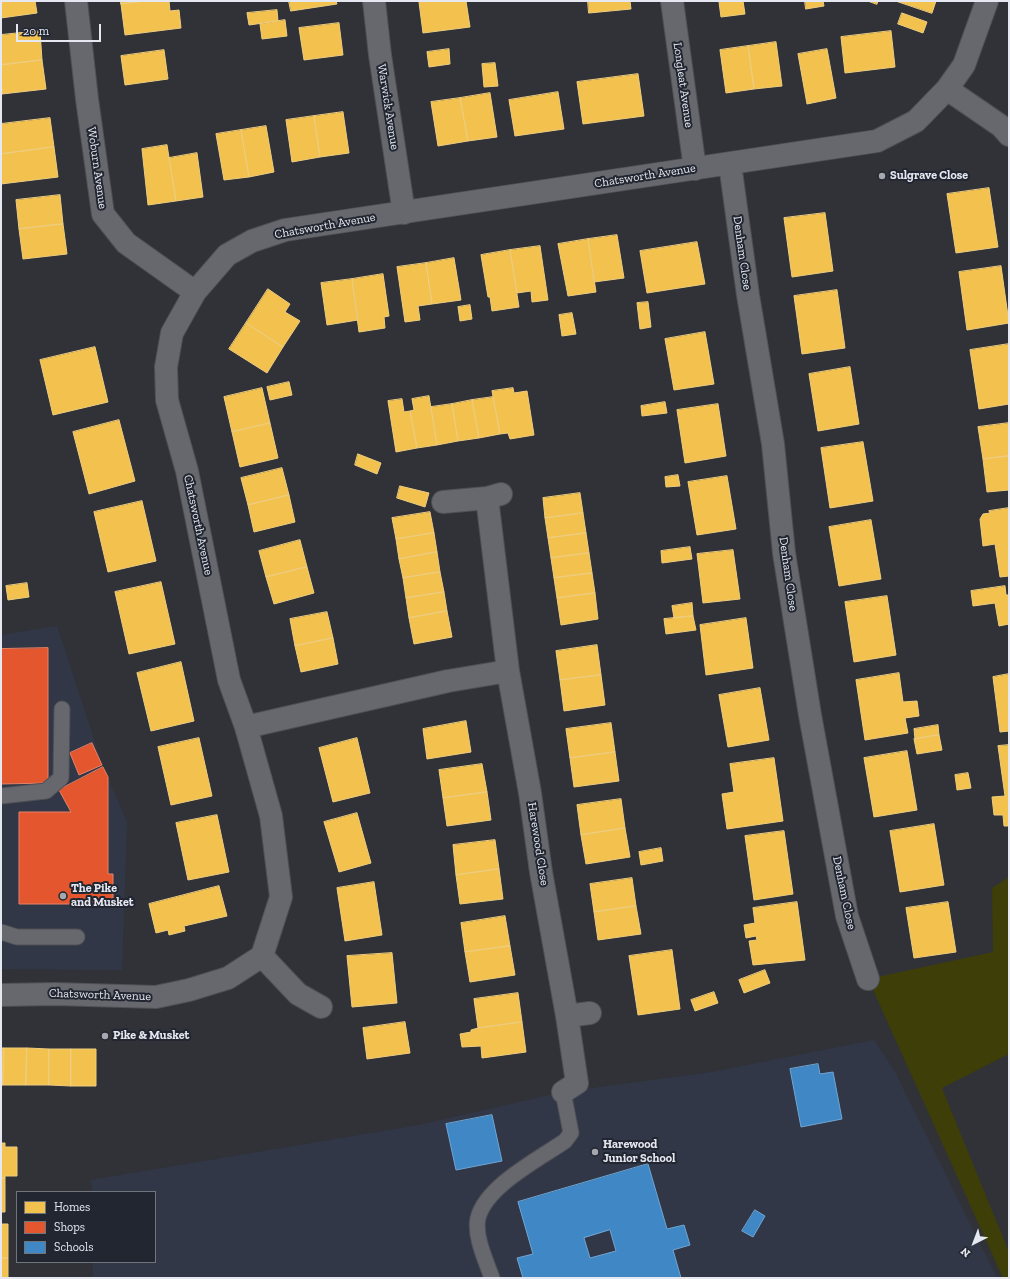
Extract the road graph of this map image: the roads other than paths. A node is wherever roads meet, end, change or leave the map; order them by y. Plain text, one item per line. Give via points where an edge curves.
1 (76, 1) edge
2 (374, 1) edge
3 (672, 1) edge
4 (987, 1) edge
5 (947, 89) junction
6 (1009, 135) edge
7 (730, 164) junction
8 (695, 168) junction
9 (404, 213) junction
10 (195, 292) junction
11 (443, 502) dead end
12 (508, 671) junction
13 (62, 709) dead end
14 (246, 727) junction
15 (1, 796) edge
16 (1, 932) edge
17 (77, 937) dead end
18 (262, 956) junction
19 (868, 979) dead end
20 (1, 995) edge
21 (320, 1007) dead end
22 (590, 1013) dead end
23 (567, 1016) junction
24 (564, 1092) joint
25 (492, 1278) edge

1 - 10 street, Woburn Avenue via 103,214 126,243
2 - 9 street, Warwick Avenue
3 - 8 street, Longleat Avenue
4 - 5 street, Chatsworth Avenue via 964,65
5 - 6 street
5 - 7 street, Chatsworth Avenue via 916,121 877,141
7 - 8 street, Chatsworth Avenue
7 - 19 street, Denham Close via 772,444 784,553 810,715 847,916
8 - 9 street, Chatsworth Avenue
9 - 10 street, Chatsworth Avenue via 285,230 252,241 227,255
10 - 14 street, Chatsworth Avenue via 172,333 166,367 167,400 187,471 229,680
11 - 12 street, Harewood Close via 494,496
12 - 14 street via 448,681
12 - 23 street, Harewood Close
13 - 15 lane via 61,778 46,791
14 - 18 street, Chatsworth Avenue via 271,816 281,897
16 - 17 lane via 17,937
18 - 20 street, Chatsworth Avenue via 228,978 156,997
18 - 21 street via 298,994
22 - 23 street
23 - 24 street, Harewood Close via 577,1083
24 - 25 lane via 571,1132 565,1141 501,1184 487,1201 478,1218 478,1234

